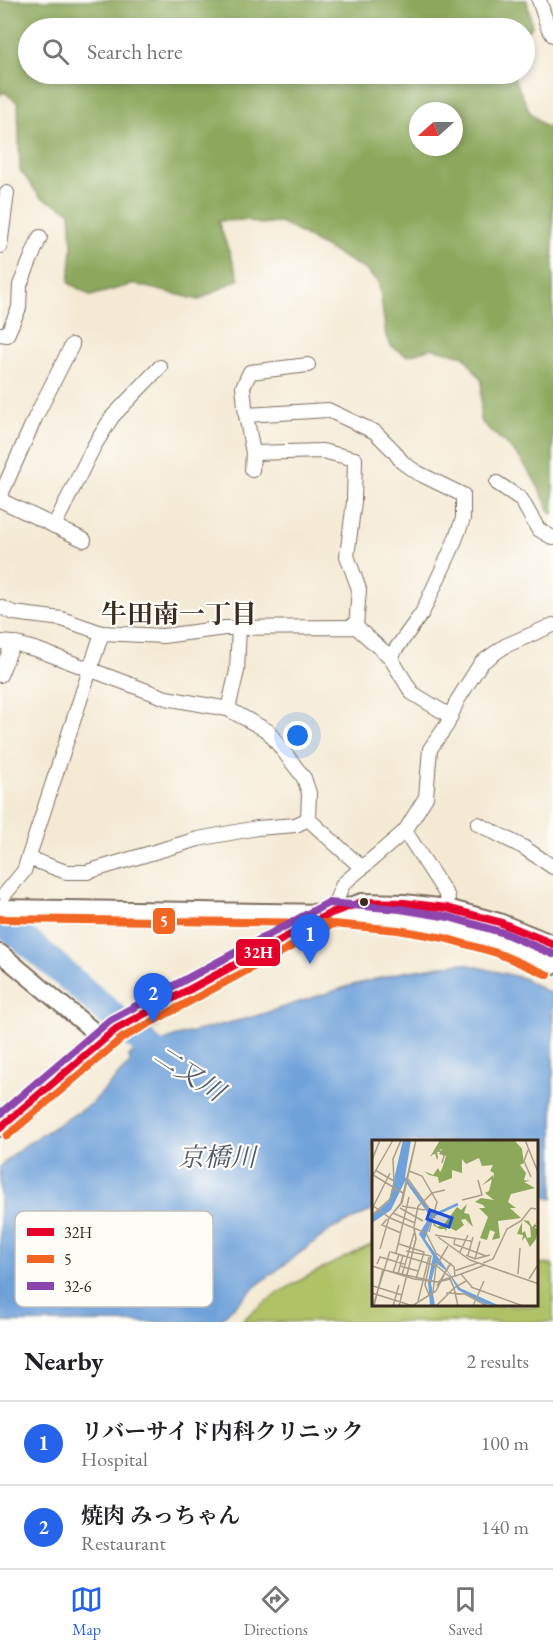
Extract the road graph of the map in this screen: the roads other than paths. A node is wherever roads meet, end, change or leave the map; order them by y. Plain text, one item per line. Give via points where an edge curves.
1 (539, 0) edge
2 (553, 35) edge
3 (7, 193) dead end
4 (40, 237) dead end
5 (0, 246) edge
6 (0, 334) edge
7 (72, 345) dead end
8 (308, 365) dead end
9 (160, 367) dead end
10 (246, 415) junction
11 (253, 453) junction
12 (252, 470) dead end
13 (498, 483) dead end
14 (0, 499) edge
15 (54, 526) junction
16 (553, 538) edge
17 (84, 540) dead end
18 (0, 607) edge
19 (553, 625) edge
20 (239, 627) junction
21 (356, 627) junction
22 (102, 633) junction
23 (7, 643) edge
24 (390, 657) junction
25 (92, 669) junction
26 (0, 675) edge
27 (228, 709) junction
28 (450, 717) junction
29 (308, 819) junction
30 (478, 824) dead end
31 (405, 831) junction
32 (28, 858) junction
33 (553, 867) edge
34 (362, 868) junction
35 (4, 901) edge
36 (447, 908) junction
37 (331, 913) junction
38 (553, 945) edge
39 (0, 953) edge
40 (553, 966) edge
41 (103, 1039) junction
42 (0, 1128) edge

1 - 2 street
3 - 5 street
4 - 6 street via 20,285 19,308 7,334
7 - 14 street
8 - 10 street via 250,372 243,387
9 - 15 street via 112,417
10 - 11 street
10 - 24 street via 328,410 375,432 402,462 462,495 463,519 452,548 422,613
11 - 12 street
11 - 21 street via 322,451 355,459 347,556 359,589
13 - 16 street via 521,499 537,529
14 - 15 street
15 - 17 street
18 - 22 street via 14,613 62,618
19 - 28 street via 506,646 481,663
20 - 21 street
20 - 22 street via 163,636
20 - 27 street via 237,671
21 - 24 street
22 - 25 street
23 - 25 street
23 - 26 street
24 - 28 street via 412,693
25 - 27 street via 166,698
25 - 32 street
27 - 29 street via 268,731 304,778 309,793
28 - 31 street via 430,749 426,797
29 - 32 street via 296,825 198,839 87,872 66,872
29 - 34 street
30 - 33 street
31 - 34 street
31 - 36 street via 448,897
32 - 35 street
34 - 37 street via 343,884
35 - 37 street
36 - 37 street via 362,902
36 - 38 street via 500,922
37 - 40 street via 456,930 495,940
37 - 41 street
39 - 41 street
41 - 42 street

